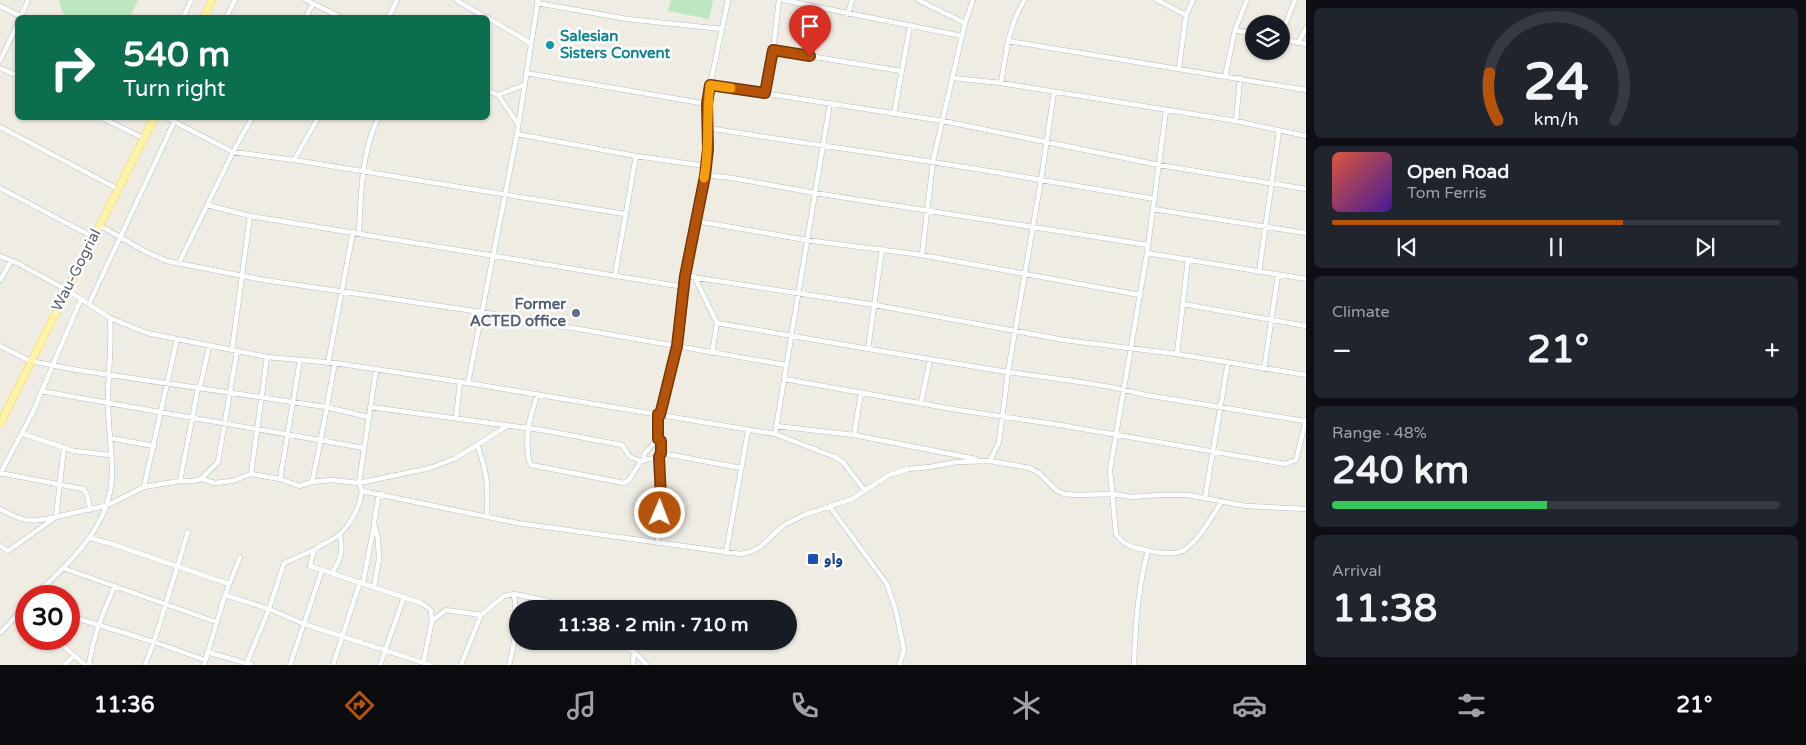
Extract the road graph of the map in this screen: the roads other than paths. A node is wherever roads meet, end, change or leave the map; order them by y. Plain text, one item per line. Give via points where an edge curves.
1 (28, 0) edge
2 (191, 0) edge
3 (212, 0) edge
4 (235, 0) edge
5 (306, 0) edge
6 (397, 0) edge
7 (456, 0) edge
8 (728, 0) edge
9 (781, 0) edge
10 (852, 0) edge
11 (918, 0) edge
12 (973, 0) edge
13 (1024, 0) edge
14 (1157, 0) edge
15 (1193, 0) edge
16 (1247, 0) edge
17 (1294, 0) edge
18 (466, 2) edge
19 (537, 2) edge
20 (312, 4) junction
21 (0, 6) edge
22 (848, 14) junction
23 (17, 15) edge
24 (22, 15) edge
25 (184, 15) edge
26 (205, 15) edge
27 (228, 15) edge
28 (306, 15) edge
29 (336, 15) edge
30 (390, 15) edge
31 (483, 15) edge
32 (1186, 15) junction
33 (1288, 15) edge
34 (490, 20) edge
35 (965, 23) junction
36 (910, 26) junction
37 (1306, 28) edge
38 (15, 29) edge
39 (722, 29) junction
40 (1235, 30) junction
41 (1245, 32) edge
42 (962, 36) junction
43 (1008, 41) junction
44 (1290, 41) edge
45 (530, 43) junction
46 (1298, 43) junction
47 (1306, 44) edge
48 (773, 50) junction
49 (1, 58) edge
50 (0, 68) edge
51 (1179, 68) junction
52 (901, 71) junction
53 (526, 74) junction
54 (15, 75) edge
55 (1225, 77) junction
56 (953, 78) junction
57 (1240, 78) junction
58 (1001, 83) junction
59 (524, 85) junction
60 (710, 85) junction
61 (1306, 90) edge
62 (490, 92) edge
63 (1054, 92) junction
64 (765, 93) junction
65 (498, 95) junction
66 (830, 103) junction
67 (707, 104) junction
68 (1166, 111) junction
69 (894, 114) junction
70 (106, 120) edge
71 (153, 120) edge
72 (175, 120) edge
73 (177, 120) edge
74 (251, 120) edge
75 (317, 120) edge
76 (376, 120) edge
77 (943, 121) junction
78 (1236, 121) junction
79 (518, 124) junction
80 (0, 127) edge
81 (708, 128) junction
82 (1279, 131) junction
83 (517, 134) junction
84 (1306, 136) edge
85 (143, 138) junction
86 (1046, 142) junction
87 (824, 147) junction
88 (233, 152) junction
89 (636, 156) junction
90 (294, 160) junction
91 (933, 161) junction
92 (1159, 165) junction
93 (706, 166) junction
94 (362, 171) junction
95 (705, 176) junction
96 (1040, 180) junction
97 (1273, 183) junction
98 (0, 188) edge
99 (118, 189) junction
100 (1306, 189) edge
101 (815, 193) junction
102 (505, 195) junction
103 (1155, 200) junction
104 (207, 205) junction
105 (1154, 209) junction
106 (928, 210) junction
107 (625, 214) junction
108 (250, 216) junction
109 (696, 221) junction
110 (99, 225) junction
111 (1033, 226) junction
112 (1266, 227) junction
113 (353, 232) junction
114 (359, 233) junction
115 (1306, 233) edge
116 (93, 237) junction
117 (121, 237) junction
118 (806, 240) junction
119 (1148, 245) junction
120 (882, 249) junction
121 (1147, 253) junction
122 (922, 255) junction
123 (0, 256) edge
124 (494, 256) junction
125 (1188, 260) junction
126 (11, 261) junction
127 (179, 263) junction
128 (1260, 272) junction
129 (1026, 274) junction
130 (615, 275) junction
131 (1278, 275) junction
132 (243, 276) junction
133 (685, 276) junction
134 (694, 276) junction
135 (1306, 279) edge
136 (0, 280) edge
137 (684, 287) junction
138 (67, 290) junction
139 (342, 290) junction
140 (798, 292) junction
141 (1140, 295) junction
142 (81, 299) junction
143 (89, 304) junction
144 (1183, 304) junction
145 (875, 305) junction
146 (481, 312) junction
147 (110, 318) junction
148 (1272, 320) junction
149 (717, 323) junction
150 (1306, 326) edge
151 (1015, 330) junction
152 (791, 336) junction
153 (177, 339) junction
154 (0, 346) edge
155 (209, 346) junction
156 (677, 346) junction
157 (1131, 348) junction
158 (868, 349) junction
159 (234, 351) junction
160 (712, 353) junction
161 (1177, 354) junction
162 (267, 357) junction
163 (930, 359) junction
164 (300, 360) junction
165 (30, 361) junction
166 (1228, 362) junction
167 (328, 363) junction
168 (335, 363) junction
169 (52, 365) junction
170 (786, 365) junction
171 (1264, 369) junction
172 (376, 370) junction
173 (1008, 372) junction
174 (108, 375) junction
175 (1306, 375) edge
176 (784, 379) junction
177 (460, 382) junction
178 (468, 383) junction
179 (167, 384) junction
180 (198, 388) junction
181 (1123, 389) junction
182 (41, 391) junction
183 (230, 392) junction
184 (861, 393) junction
185 (537, 394) junction
186 (260, 398) junction
187 (292, 402) junction
188 (921, 403) junction
189 (108, 404) junction
190 (326, 407) junction
191 (370, 407) junction
192 (1220, 407) junction
193 (160, 412) junction
194 (659, 415) junction
195 (368, 417) junction
196 (1001, 417) junction
197 (193, 418) junction
198 (456, 418) junction
199 (1306, 420) edge
200 (224, 423) junction
201 (0, 424) edge
202 (507, 426) junction
203 (776, 426) junction
204 (257, 428) junction
205 (528, 428) junction
206 (748, 431) junction
207 (22, 434) junction
208 (288, 434) junction
209 (775, 434) junction
210 (1114, 434) junction
211 (854, 435) junction
212 (110, 438) junction
213 (658, 439) junction
214 (322, 440) junction
215 (477, 445) junction
216 (154, 446) junction
217 (64, 448) junction
218 (364, 448) junction
219 (1212, 452) junction
220 (110, 455) junction
221 (660, 455) junction
222 (642, 461) junction
223 (982, 461) junction
224 (990, 461) junction
225 (741, 468) junction
226 (0, 474) edge
227 (252, 474) junction
228 (201, 479) junction
229 (280, 479) junction
230 (180, 481) junction
231 (312, 482) junction
232 (359, 483) junction
233 (60, 486) junction
234 (144, 487) junction
235 (362, 491) junction
236 (865, 491) junction
237 (379, 494) junction
238 (1113, 494) junction
239 (1205, 498) junction
240 (1222, 501) junction
241 (108, 505) junction
242 (830, 507) junction
243 (0, 509) edge
244 (1306, 509) edge
245 (90, 510) junction
246 (56, 517) junction
247 (487, 517) junction
248 (374, 523) junction
249 (188, 532) dead end
250 (340, 534) junction
251 (90, 538) junction
252 (658, 543) junction
253 (0, 546) edge
254 (314, 550) junction
255 (1148, 551) junction
256 (726, 553) junction
257 (240, 558) dead end
258 (178, 566) junction
259 (63, 568) junction
260 (322, 570) junction
261 (332, 573) junction
262 (361, 583) junction
263 (229, 584) junction
264 (46, 585) edge
265 (115, 586) junction
266 (374, 587) junction
267 (514, 594) junction
268 (225, 595) junction
269 (404, 597) junction
270 (543, 600) edge
271 (165, 605) junction
272 (269, 609) junction
273 (481, 615) junction
274 (15, 617) edge
275 (80, 619) edge
276 (432, 621) junction
277 (216, 622) junction
278 (98, 624) junction
279 (304, 624) junction
280 (0, 633) edge
281 (343, 636) junction
282 (154, 642) junction
283 (67, 650) edge
284 (631, 650) edge
285 (384, 651) junction
286 (207, 652) junction
287 (634, 652) junction
288 (74, 656) junction
289 (204, 663) edge
290 (246, 664) edge
291 (427, 664) edge
292 (64, 665) edge
293 (85, 665) edge
294 (89, 665) edge
295 (145, 665) edge
296 (252, 665) edge
297 (290, 665) edge
298 (333, 665) edge
299 (380, 665) edge
300 (461, 665) edge
301 (509, 665) edge
302 (633, 665) edge
303 (647, 665) edge
304 (899, 665) edge
305 (1134, 665) edge

1 - 24 street
2 - 25 street
3 - 26 main road
4 - 27 street
5 - 20 street
6 - 30 street
7 - 18 street
8 - 39 street
9 - 22 street
9 - 48 street
10 - 22 street
11 - 35 street
12 - 35 street
13 - 43 street
14 - 32 street
15 - 32 street
16 - 40 street
17 - 33 street
18 - 31 street
19 - 39 street via 627,19
19 - 45 street
20 - 28 street
20 - 29 street
21 - 23 street
22 - 36 street
32 - 51 street
34 - 45 street
35 - 42 street
36 - 42 street
36 - 52 street
37 - 46 street
38 - 49 street
39 - 60 street
40 - 41 street
40 - 55 street
42 - 56 street
43 - 51 street
43 - 58 street
44 - 46 street
45 - 53 street
46 - 47 street
48 - 52 street
48 - 64 street
50 - 54 street
51 - 55 street
52 - 69 street
53 - 59 street
53 - 67 street
55 - 57 street
56 - 58 street
56 - 77 street
57 - 61 street
57 - 78 street
58 - 63 street
59 - 65 street
59 - 79 street
60 - 64 street
60 - 67 street
62 - 65 street
63 - 68 street
63 - 86 street
64 - 66 street
65 - 79 street
66 - 69 street
66 - 87 street
67 - 81 street
68 - 78 street
68 - 92 street
69 - 77 street
70 - 85 street
71 - 85 main road, Wau-Gogrial
72 - 117 street
73 - 88 street
74 - 88 street
75 - 90 street
76 - 94 street
77 - 86 street
77 - 91 street
78 - 82 street
79 - 83 street
80 - 99 street
81 - 87 street
81 - 93 street
82 - 84 street
82 - 97 street
83 - 89 street
83 - 102 street
85 - 99 main road, Wau-Gogrial
86 - 92 street
86 - 96 street
87 - 91 street
87 - 101 street
88 - 90 street
88 - 104 street
89 - 93 street
89 - 107 street
90 - 94 street
91 - 96 street
91 - 106 street
92 - 97 street
92 - 103 street
93 - 95 street
94 - 102 street
94 - 114 street
95 - 101 street
95 - 109 street
96 - 103 street
96 - 111 street
97 - 100 street
97 - 112 street
98 - 116 street
99 - 110 main road, Wau-Gogrial
101 - 106 street
101 - 118 street
102 - 107 street
102 - 124 street
103 - 105 street
104 - 108 street
104 - 127 street
105 - 112 street
105 - 119 street
106 - 111 street
106 - 122 street
107 - 130 street
108 - 113 street
108 - 132 street
109 - 118 street
109 - 133 street
110 - 116 main road, Wau-Gogrial
110 - 117 street
111 - 119 street
111 - 129 street
112 - 115 street
112 - 128 street
113 - 114 street
113 - 139 street
114 - 124 street
116 - 138 main road, Wau-Gogrial
117 - 127 street via 158,258
117 - 143 street
118 - 120 street
118 - 140 street
119 - 121 street
120 - 122 street
120 - 145 street
121 - 125 street
121 - 141 street
122 - 129 street
123 - 126 street
124 - 130 street
124 - 146 street
125 - 128 street
125 - 144 street
126 - 136 street
126 - 138 street
127 - 132 street
128 - 131 street
129 - 141 street
129 - 151 street
130 - 137 street
131 - 135 street
131 - 148 street
132 - 139 street
132 - 159 street
133 - 134 street
133 - 137 street
134 - 140 street
134 - 149 street
137 - 156 street
138 - 142 street
138 - 165 main road, Wau-Gogrial
139 - 146 street
139 - 167 street
140 - 145 street
140 - 152 street
141 - 157 street
142 - 143 street
142 - 169 street
143 - 147 street
144 - 148 street
144 - 161 street
145 - 151 street
145 - 158 street
146 - 156 street
146 - 178 street
147 - 153 street via 147,333
147 - 174 street via 112,341
148 - 150 street
148 - 171 street
149 - 152 street
149 - 160 street
151 - 157 street
151 - 173 street
152 - 158 street
152 - 170 street
153 - 155 street
153 - 179 street
154 - 165 street
155 - 159 street
155 - 180 street
156 - 160 street
156 - 194 street
157 - 161 street
157 - 181 street
158 - 163 street
159 - 162 street
159 - 183 street
160 - 170 street
161 - 166 street
162 - 164 street
162 - 186 street
163 - 173 street
163 - 188 street
164 - 167 street
164 - 187 street
165 - 169 street
165 - 201 main road, Wau-Gogrial
166 - 171 street
166 - 192 street
167 - 168 street
168 - 172 street
168 - 190 street
169 - 174 street
169 - 182 street
170 - 176 street
171 - 175 street
172 - 177 street
172 - 191 street
173 - 181 street
173 - 196 street
174 - 179 street
174 - 189 street
176 - 184 street
176 - 203 street
177 - 178 street
177 - 198 street
178 - 185 street
179 - 180 street
179 - 193 street
180 - 183 street
180 - 197 street
181 - 192 street
181 - 210 street
182 - 189 street
182 - 207 street
183 - 186 street
183 - 200 street
184 - 188 street
184 - 211 street
185 - 194 street
185 - 205 street
186 - 187 street
186 - 204 street
187 - 190 street
187 - 208 street
188 - 196 street
189 - 193 street
189 - 212 street
190 - 195 street
190 - 214 street
191 - 195 street
191 - 198 street
192 - 199 street
192 - 219 street
193 - 197 street
193 - 216 street
194 - 206 street
194 - 213 street
195 - 218 street
196 - 210 street
196 - 224 street via 999,442
197 - 200 street
197 - 230 street
198 - 202 street
199 - 219 street via 1296,460 1291,463
200 - 204 street
200 - 228 street via 218,462
202 - 205 street
202 - 215 street
203 - 209 street
203 - 211 street
204 - 208 street
204 - 227 street
205 - 222 street via 622,445 630,456
205 - 222 street via 528,460 534,466 624,483 630,480
206 - 209 street
206 - 225 street
207 - 217 street
207 - 226 street
208 - 214 street
208 - 229 street
209 - 236 street via 843,462
210 - 219 street
210 - 238 street via 1110,470
211 - 223 street
212 - 216 street
212 - 220 street
213 - 221 street via 661,441
213 - 222 street
214 - 218 street
214 - 231 street
215 - 232 street via 430,468
215 - 247 street via 488,487
216 - 234 street
217 - 220 street
217 - 233 street
218 - 232 street
219 - 239 street
220 - 241 street via 112,473
221 - 222 street
221 - 225 street
221 - 252 street
223 - 224 street
223 - 236 street via 908,469 889,474
224 - 238 street via 1030,468 1064,494
225 - 256 street
226 - 233 street
227 - 228 street via 215,483
227 - 229 street
228 - 230 street
229 - 231 street via 300,486
230 - 234 street
231 - 232 street
232 - 235 street
233 - 245 street via 83,489
233 - 246 street
234 - 241 street
235 - 237 street
235 - 250 street via 350,522
236 - 242 street
237 - 247 street
237 - 248 street
238 - 239 street via 1132,498 1188,495
238 - 255 street via 1118,537 1128,546
239 - 240 street
240 - 244 street via 1246,506
240 - 255 street via 1188,547 1177,553
241 - 245 street
241 - 251 street
242 - 256 street via 784,525 752,551
242 - 304 street via 887,584 904,650
243 - 246 street via 34,522
245 - 246 street
246 - 253 street via 8,551
247 - 252 street
248 - 262 street
248 - 266 street via 379,559
249 - 258 street
250 - 254 street
250 - 261 street via 343,551
251 - 258 street
251 - 259 street
252 - 256 street
254 - 260 street via 310,566
254 - 272 street via 284,563
255 - 305 street via 1142,569
257 - 263 street
258 - 263 street
258 - 271 street
259 - 264 street
259 - 265 street
260 - 261 street
260 - 279 street
261 - 262 street
262 - 266 street
262 - 281 street
263 - 268 street
265 - 271 street
265 - 278 street
266 - 269 street
267 - 270 street
267 - 273 street via 504,596
267 - 301 street via 516,636
268 - 272 street
268 - 277 street
269 - 276 street via 431,610
269 - 285 street
271 - 277 street
271 - 282 street
272 - 279 street
272 - 290 street
273 - 276 street via 446,610
273 - 300 street
274 - 280 street
275 - 278 street
276 - 291 street via 424,659
277 - 286 street
278 - 282 street
278 - 294 street
279 - 281 street
279 - 297 street
281 - 285 street
281 - 298 street
282 - 289 street
282 - 295 street
283 - 288 street
284 - 287 street
285 - 291 street
285 - 299 street
286 - 289 street
286 - 290 street
287 - 302 street
287 - 303 street
288 - 292 street
288 - 293 street
290 - 296 street

